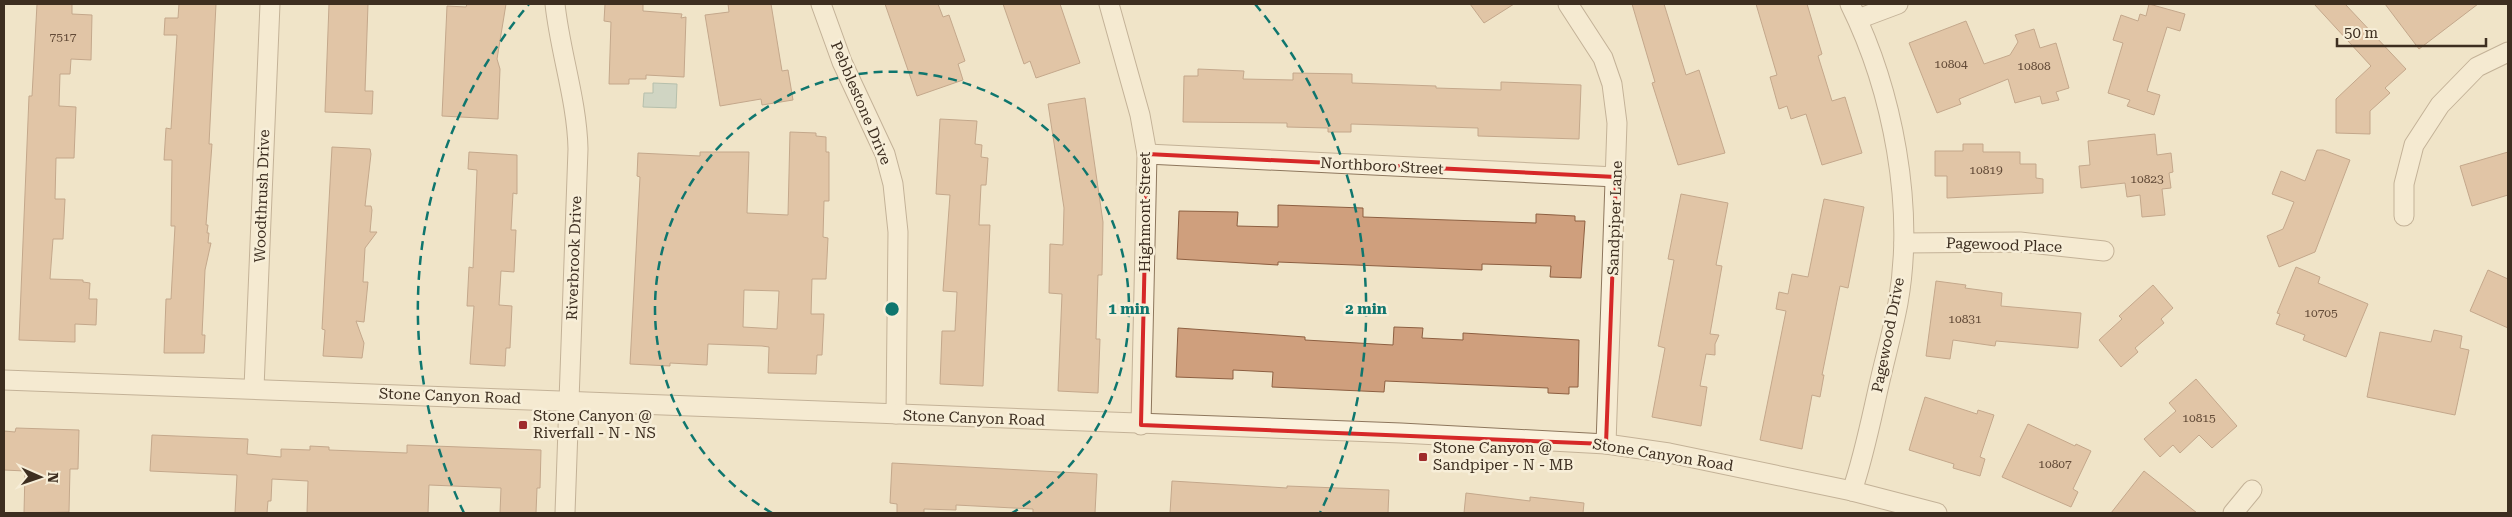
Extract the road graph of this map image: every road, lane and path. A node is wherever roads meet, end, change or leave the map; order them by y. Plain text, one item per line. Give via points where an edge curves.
1 (270, 4) edge
2 (556, 4) edge
3 (821, 4) edge
4 (1110, 4) edge
5 (1568, 4) edge
6 (1898, 4) edge
7 (1854, 12) edge
8 (2508, 52) edge
9 (1147, 154) junction
10 (1616, 177) junction
11 (2404, 216) dead end
12 (1904, 243) junction
13 (2104, 251) dead end
14 (4, 380) edge
15 (254, 388) junction
16 (568, 400) junction
17 (896, 414) junction
18 (1142, 425) junction
19 (1606, 444) junction
20 (2252, 490) dead end
21 (1852, 491) junction
22 (565, 513) edge
23 (1937, 513) edge
24 (2233, 513) edge

1 - 15 street, Woodthrush Drive
2 - 16 street, Riverbrook Drive via 559,39 578,131
3 - 17 street, Pebblestone Drive via 842,62 885,154 893,184 898,232
4 - 9 street, Highmont Street via 1140,115
5 - 10 street, Sandpiper Lane via 1603,58 1612,84 1617,123
6 - 7 street
7 - 12 street, Pagewood Drive via 1878,75 1896,148
8 - 11 street via 2477,67 2440,105 2414,145 2404,184
9 - 10 street, Northboro Street
9 - 18 street, Highmont Street
10 - 19 street, Sandpiper Lane
12 - 13 street, Pagewood Place via 2020,242
12 - 21 street, Pagewood Drive via 1898,302
14 - 15 street, Stone Canyon Road
15 - 16 street, Stone Canyon Road
16 - 17 street, Stone Canyon Road
16 - 22 street, Riverbrook Drive
17 - 18 street, Stone Canyon Road
18 - 19 street, Stone Canyon Road via 1401,433
19 - 21 street, Stone Canyon Road via 1669,453
20 - 24 street
21 - 23 street, Stone Canyon Road

